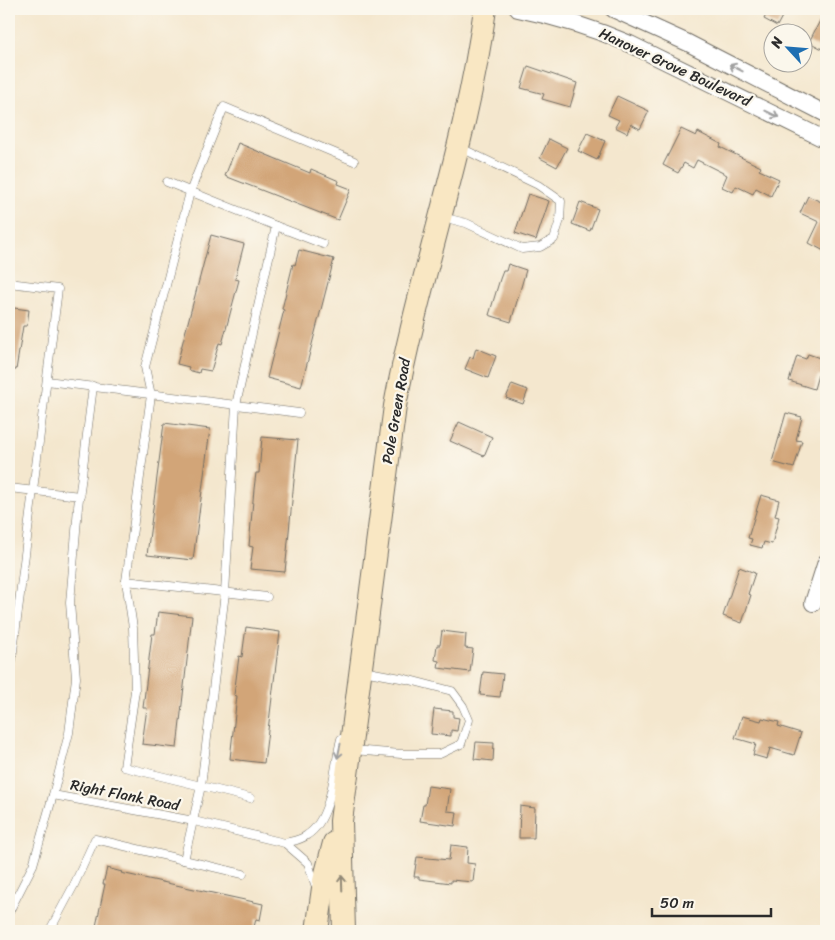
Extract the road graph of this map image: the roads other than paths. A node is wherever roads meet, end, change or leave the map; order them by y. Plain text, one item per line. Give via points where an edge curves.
1 (485, 9) edge
2 (518, 9) edge
3 (614, 9) edge
4 (826, 114) edge
5 (826, 140) edge
6 (459, 146) junction
7 (354, 161) dead end
8 (166, 182) dead end
9 (190, 192) junction
10 (440, 217) junction
11 (276, 226) junction
12 (323, 244) dead end
13 (9, 282) edge
14 (47, 381) junction
15 (93, 386) junction
16 (152, 395) junction
17 (236, 405) junction
18 (299, 412) dead end
19 (9, 488) edge
20 (33, 491) junction
21 (80, 496) junction
22 (826, 562) edge
23 (126, 581) junction
24 (225, 593) junction
25 (267, 597) dead end
26 (813, 603) dead end
27 (360, 670) junction
28 (9, 683) edge
29 (345, 726) dead end
30 (346, 742) junction
31 (201, 786) junction
32 (53, 795) junction
33 (250, 798) dead end
34 (341, 820) junction
35 (194, 822) junction
36 (285, 842) junction
37 (184, 860) junction
38 (243, 874) dead end
39 (320, 909) junction
40 (9, 912) edge
41 (52, 931) edge
42 (317, 931) edge
43 (344, 931) edge

1 - 6 main road, Pole Green Road
2 -> 5 street, Hanover Grove Boulevard via 602,32
4 -> 3 street, Hanover Grove Boulevard
6 - 10 main road, Pole Green Road
6 - 10 lane via 538,185 561,201 560,220 554,239 540,248 522,249 466,223
7 - 9 lane via 224,108
8 - 9 lane
9 - 11 lane
9 - 16 lane via 145,367
10 - 27 main road, Pole Green Road via 403,361 395,406
11 - 12 lane
11 - 17 lane
13 - 14 lane via 58,288
14 - 15 lane
14 - 20 lane
15 - 16 lane
15 - 21 lane
16 - 17 lane
16 - 23 lane
17 - 18 lane
17 - 24 lane
19 - 20 lane
20 - 21 lane
20 - 28 lane
21 - 32 lane via 70,602 76,678 69,733
22 - 26 street
23 - 24 lane
23 - 31 lane via 135,691 124,767
24 - 25 lane
24 - 31 lane
27 - 29 lane
27 - 30 main road, Pole Green Road
27 - 30 lane via 452,692 469,720 462,744 440,754 401,754
30 - 34 main road, Pole Green Road
30 -> 36 lane via 318,826 306,836
31 - 33 lane
31 - 35 lane
32 - 35 lane, Right Flank Road
32 - 40 lane, Right Flank Road via 32,865
34 - 39 main road, Pole Green Road via 324,881
43 -> 34 main road, Pole Green Road
35 - 36 lane, Right Flank Road
35 - 37 lane
36 - 39 lane via 308,863 314,876
37 - 38 lane
37 - 41 lane via 96,839
39 - 42 main road, Pole Green Road

